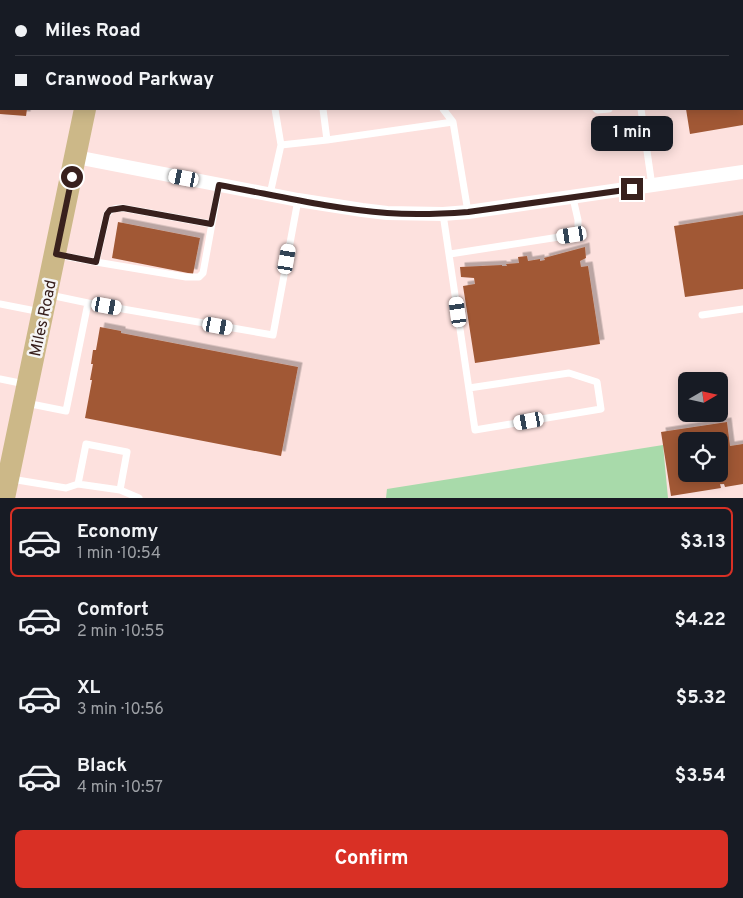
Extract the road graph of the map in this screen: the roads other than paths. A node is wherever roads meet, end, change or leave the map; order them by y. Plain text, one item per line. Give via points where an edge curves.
1 (85, 110) edge
2 (275, 110) edge
3 (323, 110) edge
4 (444, 110) edge
5 (641, 110) edge
6 (453, 122) junction
7 (327, 140) junction
8 (281, 145) junction
9 (76, 157) junction
10 (743, 172) edge
11 (219, 185) junction
12 (652, 186) junction
13 (270, 194) junction
14 (573, 198) junction
15 (298, 200) junction
16 (468, 212) junction
17 (443, 214) junction
18 (211, 224) junction
19 (56, 254) junction
20 (450, 254) junction
21 (96, 262) junction
22 (88, 303) junction
23 (0, 304) edge
24 (45, 304) junction
25 (743, 309) edge
26 (702, 315) dead end
27 (0, 379) edge
28 (469, 388) junction
29 (26, 394) junction
30 (78, 484) junction
31 (120, 490) junction
32 (4, 491) edge
33 (139, 498) edge

1 - 9 main road, Miles Road
2 - 8 lane
3 - 7 lane
4 - 6 lane
5 - 12 lane
6 - 7 lane
6 - 16 lane
7 - 8 lane
8 - 13 lane
9 - 11 street
9 - 19 main road, Miles Road
10 - 12 street
11 - 13 street
11 - 18 lane
12 - 14 street
13 - 15 street
14 - 16 street
14 - 20 lane via 578,230 572,235
15 - 17 street via 387,213
15 - 22 lane via 273,335
16 - 17 street
17 - 20 lane
18 - 21 lane via 115,208 107,214
18 - 21 lane via 203,273 198,277
19 - 21 lane
19 - 24 main road, Miles Road
20 - 28 lane
22 - 24 lane
22 - 29 lane via 66,411
23 - 24 lane
24 - 29 main road, Miles Road
25 - 26 lane
27 - 29 lane
28 - 28 lane via 475,430 601,409 596,382 568,373
29 - 32 main road, Miles Road
30 - 31 lane
30 - 31 lane via 86,444 127,452
30 - 32 lane via 66,488
31 - 33 lane

